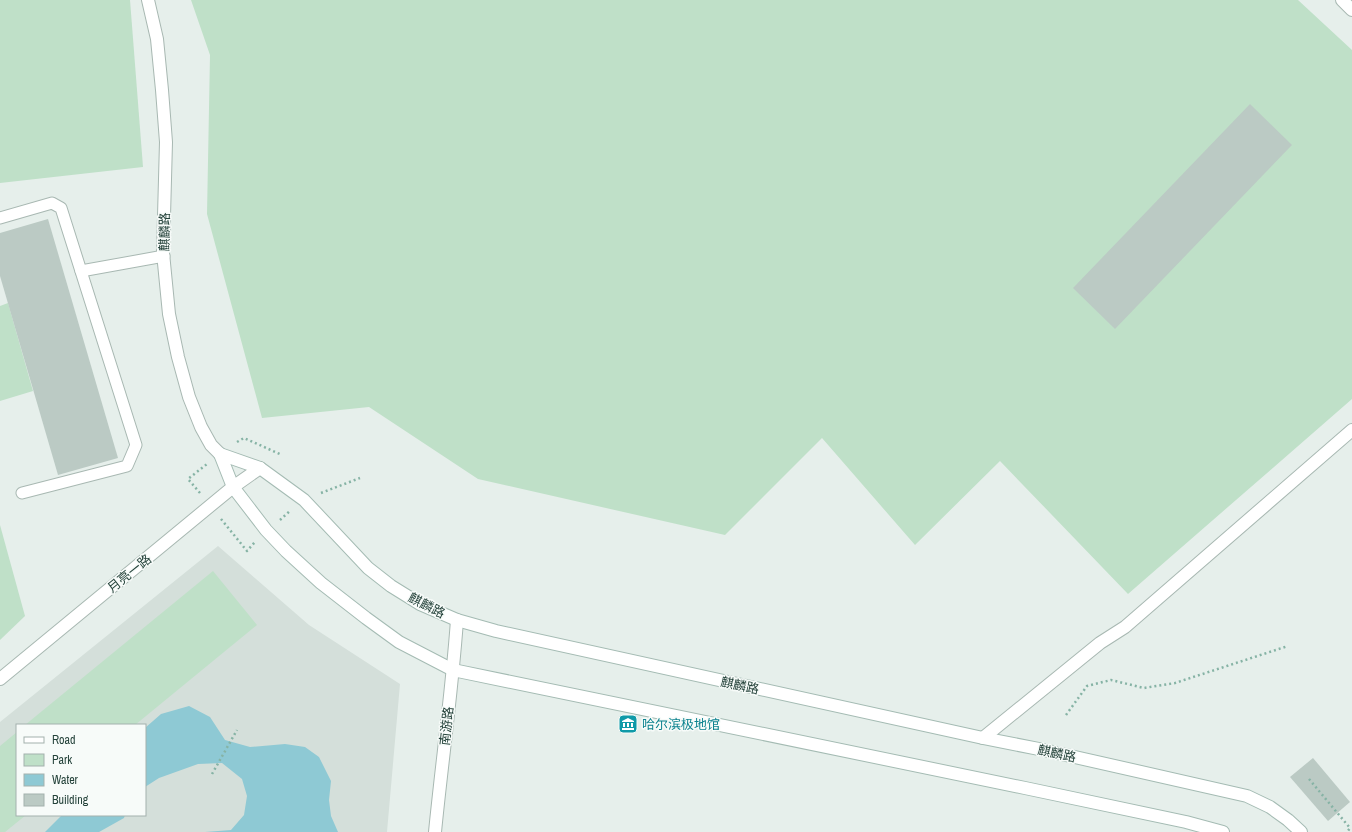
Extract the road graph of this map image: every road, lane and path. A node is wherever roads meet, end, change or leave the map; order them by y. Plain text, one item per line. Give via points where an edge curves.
1 (148, 0) edge
2 (1342, 0) edge
3 (1352, 10) edge
4 (0, 218) edge
5 (164, 256) junction
6 (81, 272) junction
7 (1352, 430) edge
8 (220, 454) junction
9 (260, 468) junction
10 (233, 487) junction
11 (22, 493) dead end
12 (457, 620) junction
13 (1288, 646) dead end
14 (453, 670) junction
15 (0, 678) edge
16 (1066, 715) dead end
17 (237, 730) dead end
18 (983, 738) junction
19 (212, 774) dead end
20 (1309, 779) dead end
21 (435, 832) edge
22 (1222, 832) edge
23 (1301, 832) edge
24 (1347, 832) edge

1 - 5 main road, 麒麟路 via 157,39 166,142
2 - 3 main road
4 - 6 lane via 52,203 61,208
5 - 6 lane
5 - 8 main road, 麒麟路 via 169,314 178,357 201,427 211,446
6 - 11 lane via 136,445 127,466
7 - 18 main road via 1125,627 1100,643
8 - 9 main road, 麒麟路
8 - 10 main road, 麒麟路
9 - 10 main road, 月亮一路
9 - 12 main road, 麒麟路 via 304,500 368,568 420,604
10 - 14 main road, 麒麟路 via 266,530 321,583 399,642
10 - 15 main road, 月亮一路
12 - 14 main road, 南游路
12 - 18 main road, 麒麟路 via 496,631
13 - 16 path via 1175,683 1144,688 1111,680 1087,686
14 - 21 main road, 南游路
14 - 22 main road, 麒麟路 via 1030,789
17 - 19 path
18 - 23 main road, 麒麟路 via 1247,796 1270,807
20 - 24 path via 1350,828

